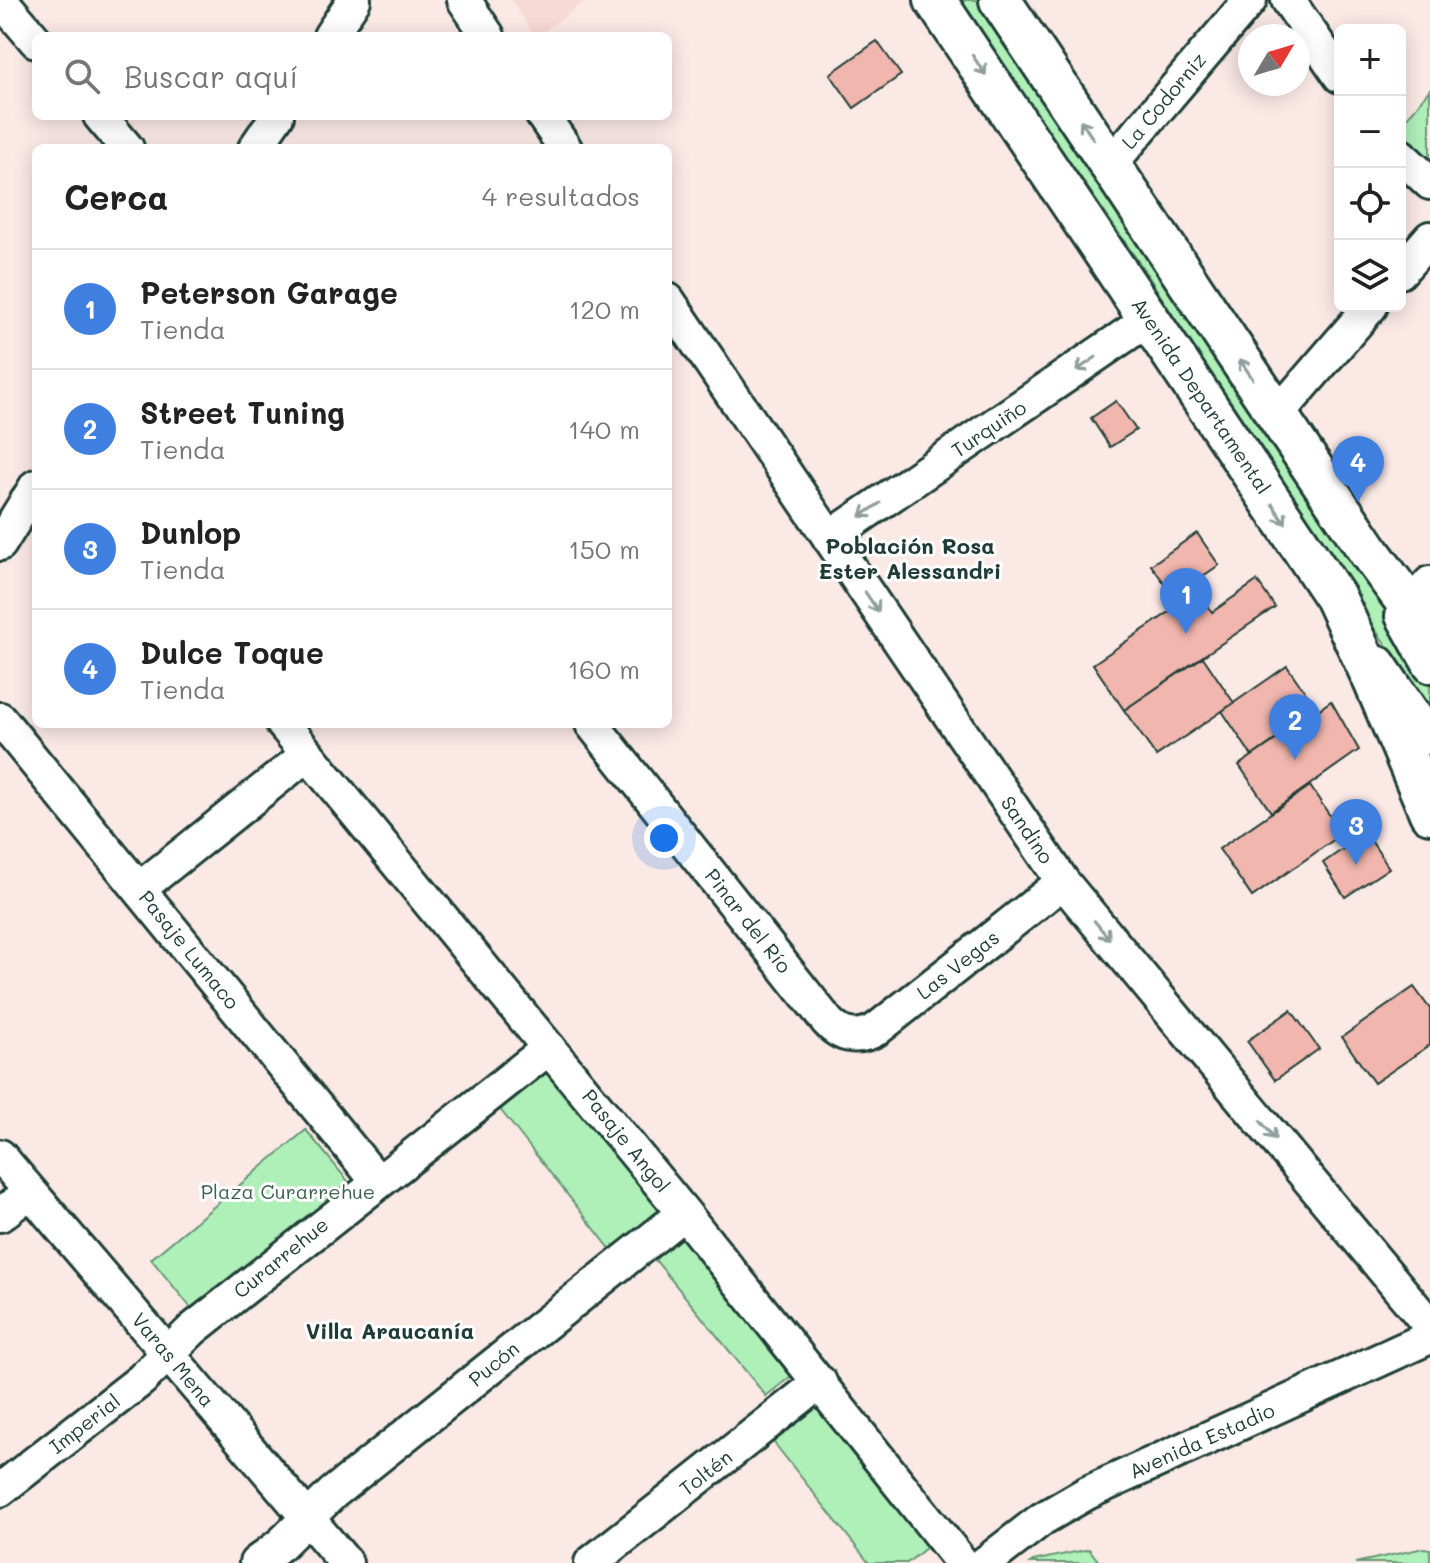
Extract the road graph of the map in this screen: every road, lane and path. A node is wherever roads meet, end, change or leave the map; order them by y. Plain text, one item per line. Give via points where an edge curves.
1 (1, 0) edge
2 (354, 0) edge
3 (464, 0) edge
4 (935, 0) edge
5 (1000, 0) edge
6 (1250, 0) edge
7 (1288, 0) edge
8 (333, 32) edge
9 (485, 32) edge
10 (32, 36) edge
11 (1334, 67) edge
12 (103, 120) edge
13 (274, 120) edge
14 (546, 120) edge
15 (124, 144) edge
16 (258, 144) edge
17 (562, 144) edge
18 (1406, 161) edge
19 (1110, 165) junction
20 (1430, 183) edge
21 (1430, 238) edge
22 (1406, 265) edge
23 (672, 306) edge
24 (1366, 312) edge
25 (1149, 319) junction
26 (1277, 415) junction
27 (32, 492) edge
28 (829, 538) junction
29 (0, 544) edge
30 (1368, 550) junction
31 (1335, 597) junction
32 (1423, 608) edge
33 (1430, 666) edge
34 (0, 719) edge
35 (286, 728) edge
36 (595, 728) edge
37 (1430, 738) edge
38 (308, 754) junction
39 (1430, 813) edge
40 (1063, 882) junction
41 (139, 889) junction
42 (849, 1036) joint
43 (549, 1048) junction
44 (0, 1156) edge
45 (378, 1182) junction
46 (30, 1192) junction
47 (684, 1213) junction
48 (0, 1215) edge
49 (1430, 1326) edge
50 (1430, 1337) edge
51 (168, 1354) junction
52 (820, 1382) junction
53 (0, 1490) edge
54 (307, 1518) junction
55 (256, 1563) edge
56 (346, 1563) edge
57 (591, 1563) edge
58 (962, 1563) edge
59 (985, 1563) edge

1 - 10 street
2 - 8 street
3 - 9 street
4 -> 25 main road, Avenida Departamental
19 -> 5 main road
6 - 19 street, La Codorniz
7 - 11 street
12 - 15 street
13 - 16 street
14 - 17 street
18 - 20 street
26 -> 19 main road
21 - 22 street
23 - 28 street, Sandino
24 - 26 street
25 -> 28 street, Turquiño
25 -> 31 main road, Avenida Departamental
26 - 30 main road
27 - 29 street
28 -> 40 street, Sandino
30 - 32 main road
30 - 33 street
31 - 37 street
31 - 39 main road, Avenida Departamental
34 - 41 street, Pasaje Lumaco
35 - 38 street, Pasaje Angol
36 - 42 street, Pinar del Río via 827,1021
38 - 41 street
38 - 43 street, Pasaje Angol
40 - 42 street, Las Vegas via 877,1029
40 -> 49 street, Sandino
41 - 45 street, Pasaje Lumaco
43 - 45 street, Curarrehue
43 - 47 street, Pasaje Angol
44 - 46 street, Varas Mena
45 - 51 street, Curarrehue
46 - 48 street
46 - 51 street, Varas Mena
47 - 52 street, Pasaje Angol
47 - 54 street, Pucón
50 - 59 street, Avenida Estadio via 1087,1493 1042,1519
51 - 53 street, Imperial
51 - 54 street, Varas Mena
52 - 57 street, Toltén
52 - 58 street, Pasaje Angol
54 - 55 street, Pucón
54 - 56 street, Varas Mena

